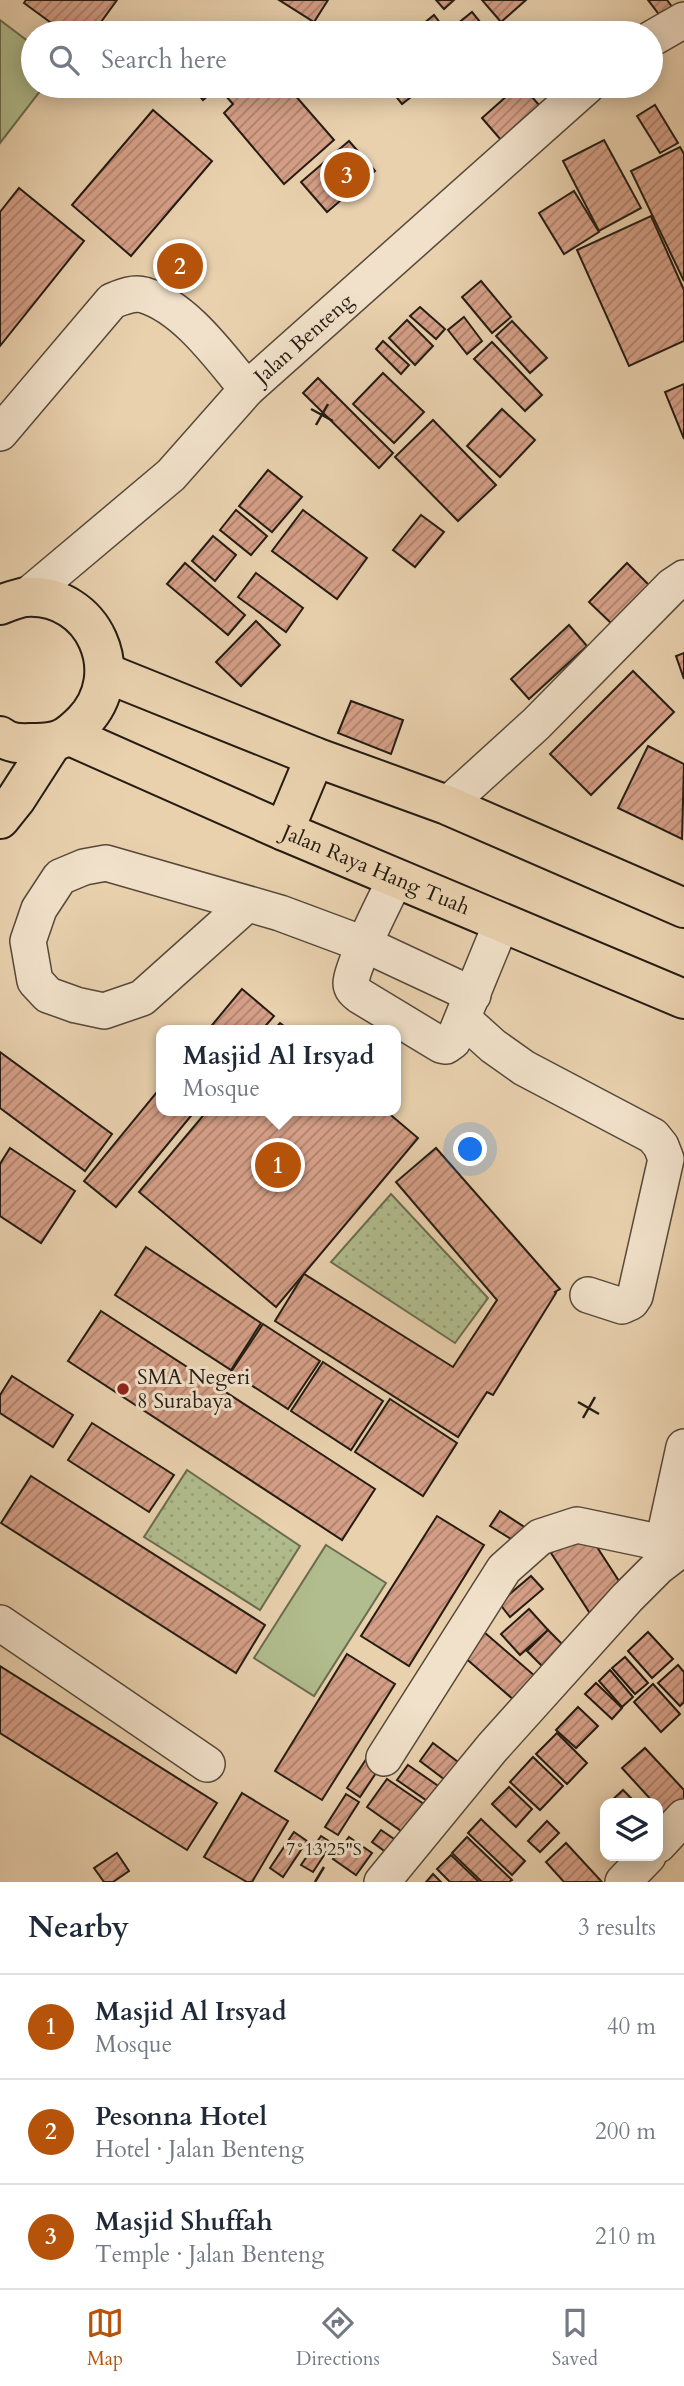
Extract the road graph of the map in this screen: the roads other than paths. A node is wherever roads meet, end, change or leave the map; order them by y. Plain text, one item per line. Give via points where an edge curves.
1 (684, 20) edge
2 (663, 32) edge
3 (574, 98) edge
4 (247, 389) junction
5 (0, 433) edge
6 (684, 579) edge
7 (13, 601) edge
8 (106, 673) junction
9 (0, 736) edge
10 (61, 739) junction
11 (316, 757) junction
12 (447, 805) junction
13 (0, 819) edge
14 (284, 831) junction
15 (388, 894) junction
16 (247, 904) junction
17 (684, 908) edge
18 (494, 941) junction
19 (366, 945) junction
20 (684, 999) edge
21 (468, 1007) junction
22 (588, 1296) dead end
23 (684, 1447) edge
24 (676, 1545) edge
25 (0, 1623) edge
26 (384, 1758) dead end
27 (208, 1765) dead end
28 (684, 1817) edge
29 (663, 1840) edge
30 (643, 1861) edge
31 (382, 1882) edge
32 (623, 1882) edge

1 - 2 street
3 - 4 street, Jalan Benteng
4 - 5 street via 187,320 142,294 128,295 112,301
4 - 7 street, Jalan Benteng via 171,475
6 - 12 street
7 - 8 highway via 57,601 83,618 100,643
8 - 10 highway via 96,709
8 - 11 highway
9 - 10 highway via 9,743
10 - 13 highway
10 - 14 highway, Jalan Raya Hang Tuah
11 - 12 highway
11 - 14 highway
12 - 17 highway
14 - 15 highway, Jalan Raya Hang Tuah
15 - 18 highway, Jalan Raya Hang Tuah
15 - 19 street
16 - 16 street via 106,863 84,867 60,877 39,909 28,941 35,981 48,995 104,1011 142,999
16 - 19 street
18 - 20 highway, Jalan Raya Hang Tuah
18 - 21 street
19 - 21 street
19 - 21 street via 351,979 353,991 441,1045 453,1041
21 - 22 street via 493,1046 524,1068 653,1136 661,1146 666,1159 635,1296 622,1306
23 - 24 street
24 - 26 street via 577,1525 540,1537 504,1569
24 - 31 street via 492,1748
25 - 27 street
28 - 29 street
30 - 32 street

